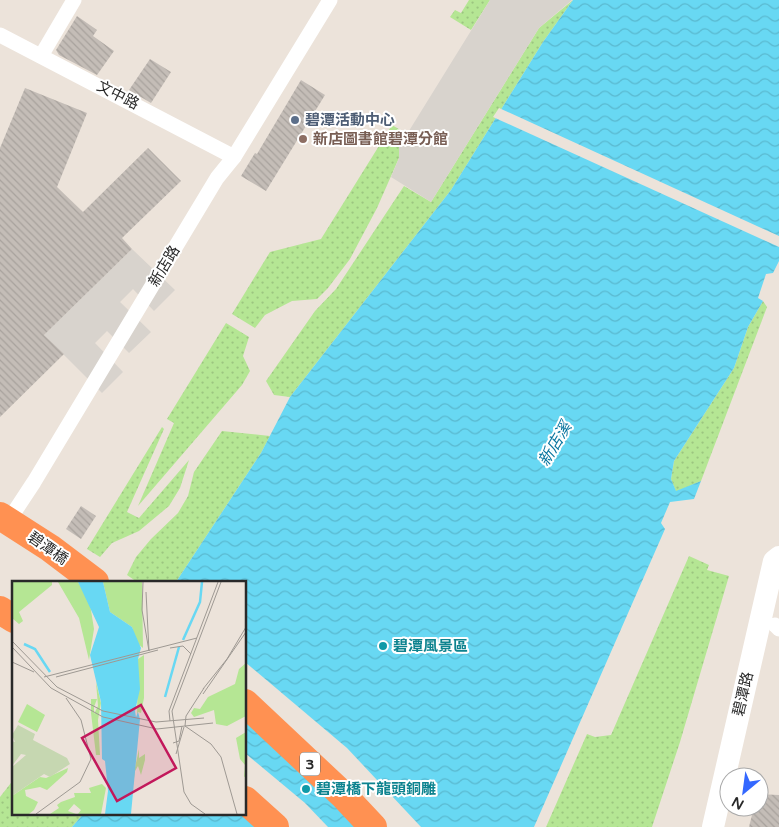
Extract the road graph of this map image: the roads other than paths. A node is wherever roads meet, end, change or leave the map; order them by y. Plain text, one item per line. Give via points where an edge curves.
1 (74, 0) edge
2 (330, 0) edge
3 (0, 35) edge
4 (41, 56) junction
5 (234, 157) junction
6 (0, 516) edge
7 (0, 532) edge
8 (777, 556) edge
9 (94, 581) edge
10 (779, 602) edge
11 (0, 610) edge
12 (12, 618) edge
13 (777, 627) edge
14 (246, 704) edge
15 (739, 767) edge
16 (246, 801) edge
17 (275, 827) edge
18 (373, 827) edge
19 (713, 827) edge

1 - 4 street
2 - 5 street, 新店路
3 - 4 street, 文中路
4 - 5 street, 文中路
5 - 7 street, 新店路 via 217,178 34,482
6 - 9 highway, 碧潭橋
8 - 19 street, 碧潭路
10 - 13 street, 碧潭路
11 - 12 highway
13 - 15 street, 碧潭路
14 - 18 highway, 3
16 - 17 highway

